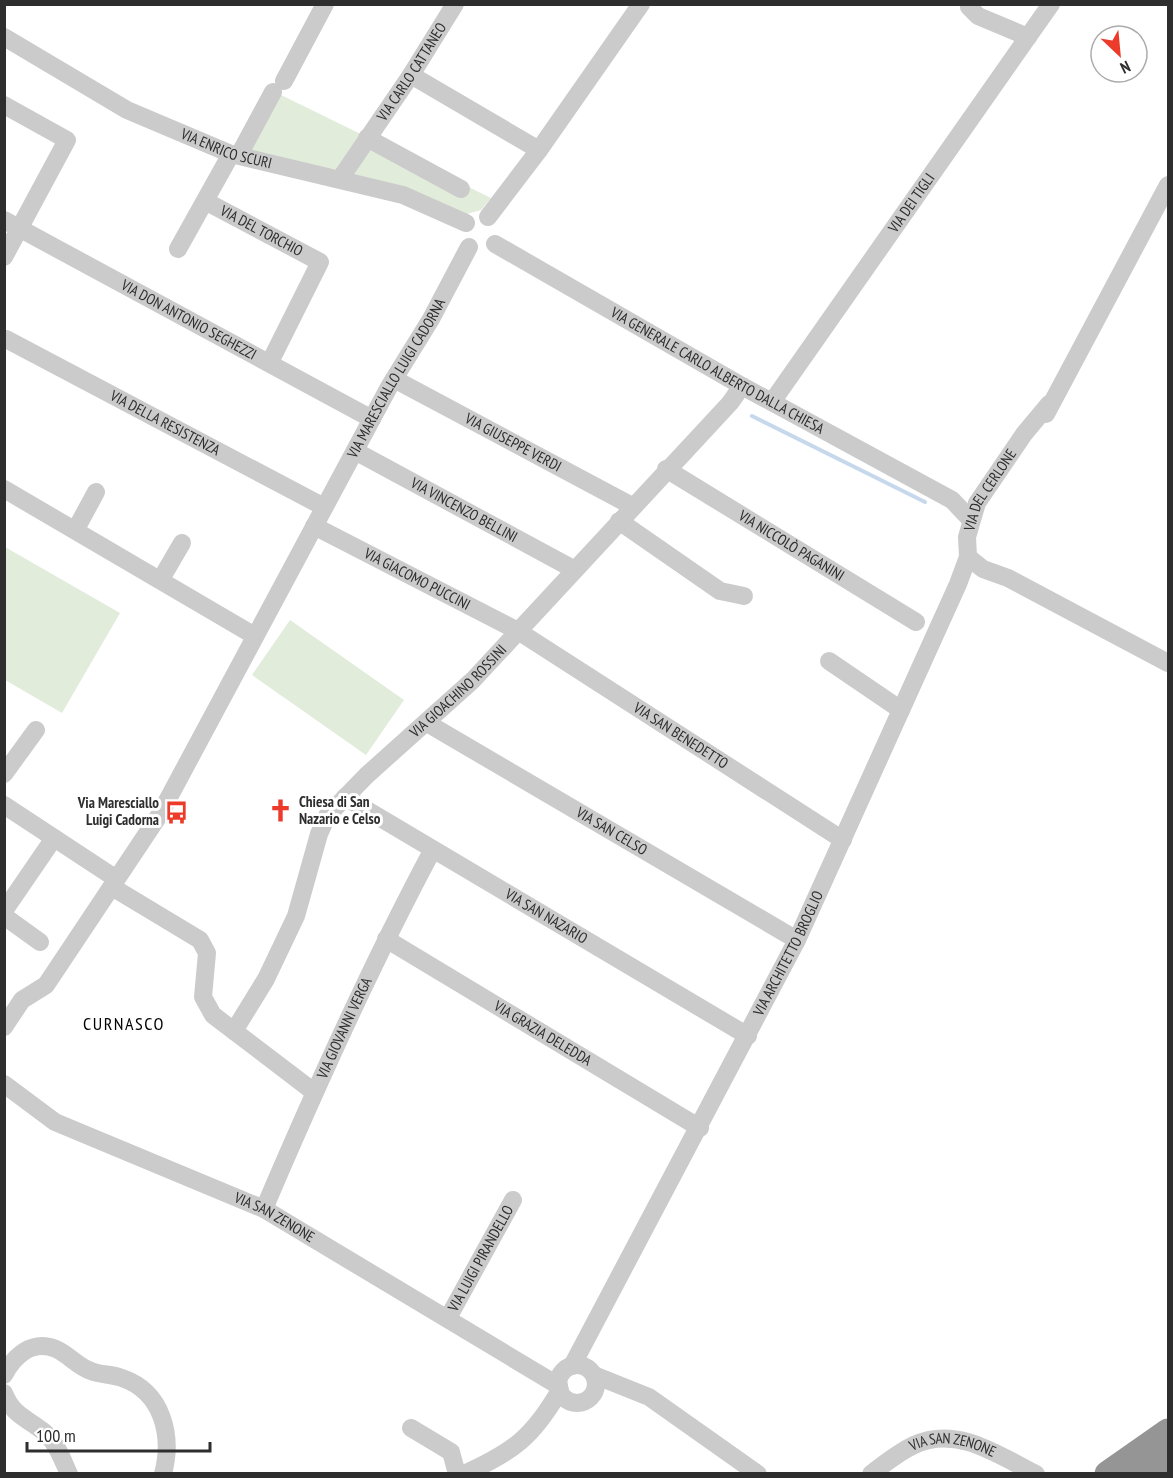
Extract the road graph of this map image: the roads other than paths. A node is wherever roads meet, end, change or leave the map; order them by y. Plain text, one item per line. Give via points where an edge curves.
1 (325, 4) edge
2 (456, 4) edge
3 (640, 4) edge
4 (970, 4) edge
5 (1051, 4) edge
6 (4, 37) edge
7 (1028, 37) junction
8 (411, 75) junction
9 (4, 105) edge
10 (367, 138) junction
11 (539, 150) junction
12 (235, 154) junction
13 (340, 179) junction
14 (1168, 185) edge
15 (461, 189) dead end
16 (205, 201) junction
17 (488, 217) junction
18 (466, 223) junction
19 (12, 225) edge
20 (495, 244) junction
21 (469, 248) junction
22 (178, 249) dead end
23 (4, 257) edge
24 (6, 339) dead end
25 (270, 362) junction
26 (394, 379) junction
27 (742, 386) junction
28 (772, 402) junction
29 (372, 418) junction
30 (355, 451) junction
31 (666, 469) junction
32 (4, 489) edge
33 (96, 492) dead end
34 (632, 506) junction
35 (324, 507) junction
36 (971, 520) junction
37 (619, 521) junction
38 (314, 526) junction
39 (76, 529) junction
40 (182, 543) dead end
41 (968, 557) junction
42 (575, 570) junction
43 (161, 579) junction
44 (744, 596) dead end
45 (916, 622) dead end
46 (518, 632) junction
47 (255, 636) junction
48 (829, 661) dead end
49 (1168, 663) edge
50 (901, 710) junction
51 (427, 723) junction
52 (36, 730) dead end
53 (4, 774) edge
54 (345, 798) junction
55 (4, 805) edge
56 (54, 838) junction
57 (843, 840) junction
58 (432, 851) junction
59 (114, 882) junction
60 (4, 911) edge
61 (4, 916) edge
62 (386, 939) junction
63 (797, 940) junction
64 (40, 942) dead end
65 (4, 1027) edge
66 (234, 1030) junction
67 (748, 1036) junction
68 (4, 1084) edge
69 (314, 1092) junction
70 (700, 1128) junction
71 (513, 1200) dead end
72 (264, 1209) junction
73 (448, 1318) junction
74 (4, 1375) edge
75 (576, 1382) junction
76 (4, 1393) edge
77 (411, 1428) dead end
78 (1168, 1432) edge
79 (1168, 1458) edge
80 (69, 1473) edge
81 (163, 1473) edge
82 (457, 1473) edge
83 (464, 1473) edge
84 (758, 1473) edge
85 (870, 1473) edge
86 (1036, 1473) edge
87 (1108, 1473) edge
88 (1146, 1473) edge

1 - 12 street via 279,87
2 - 8 street, VIA CARLO CATTANEO
3 - 11 street
4 - 7 street via 978,16
5 - 7 street, VIA DEI TIGLI
6 - 12 street, VIA ENRICO SCURI via 128,110
7 - 28 street, VIA DEI TIGLI
8 - 10 street, VIA CARLO CATTANEO
8 - 11 street
9 - 19 street via 67,140
10 - 13 street, VIA CARLO CATTANEO
10 - 15 street
11 - 17 street
12 - 13 street, VIA ENRICO SCURI
12 - 16 street, VIA DEL TORCHIO
13 - 18 street, VIA ENRICO SCURI via 403,195
14 - 36 street, VIA DEL CERLONE via 1049,404 1006,459 977,503
16 - 22 street, VIA DEL TORCHIO
16 - 25 street, VIA DEL TORCHIO via 320,262
17 - 18 street via 475,216
17 - 20 street via 498,231
18 - 21 street via 462,233
19 - 23 street
19 - 25 street, VIA DON ANTONIO SEGHEZZI
20 - 21 street via 481,252
20 - 27 street, VIA GENERALE CARLO ALBERTO DALLA CHIESA
21 - 26 street, VIA MARESCIALLO LUIGI CADORNA
24 - 35 street, VIA DELLA RESISTENZA
25 - 29 street, VIA DON ANTONIO SEGHEZZI
26 - 29 street, VIA MARESCIALLO LUIGI CADORNA
26 - 34 street, VIA GIUSEPPE VERDI
27 - 28 street, VIA GENERALE CARLO ALBERTO DALLA CHIESA
27 - 31 street, VIA GIOACHINO ROSSINI
28 - 36 street, VIA GENERALE CARLO ALBERTO DALLA CHIESA via 960,506
29 - 30 street, VIA MARESCIALLO LUIGI CADORNA
30 - 35 street, VIA MARESCIALLO LUIGI CADORNA
30 - 42 street, VIA VINCENZO BELLINI
31 - 34 street, VIA GIOACHINO ROSSINI
31 - 45 street, VIA NICCOLÒ PAGANINI
32 - 39 street
33 - 39 street
34 - 37 street, VIA GIOACHINO ROSSINI
35 - 38 street, VIA MARESCIALLO LUIGI CADORNA
36 - 41 street
37 - 42 street, VIA GIOACHINO ROSSINI
37 - 44 street via 720,591
38 - 46 street, VIA GIACOMO PUCCINI
38 - 47 street, VIA MARESCIALLO LUIGI CADORNA
39 - 43 street
40 - 43 street
41 - 49 street via 983,569 1008,578
41 - 50 street, VIA ARCHITETTO BROGLIO
42 - 46 street, VIA GIOACHINO ROSSINI
43 - 47 street
46 - 51 street, VIA GIOACHINO ROSSINI
46 - 57 street, VIA SAN BENEDETTO
47 - 59 street, VIA MARESCIALLO LUIGI CADORNA via 160,814
48 - 50 street
50 - 57 street, VIA ARCHITETTO BROGLIO
51 - 54 street, VIA GIOACHINO ROSSINI
51 - 63 street, VIA SAN CELSO
52 - 53 street
54 - 58 street, VIA SAN NAZARIO
54 - 66 street, VIA GIOACHINO ROSSINI via 327,816 296,916 266,979
55 - 56 street
56 - 59 street
56 - 60 street
57 - 63 street, VIA ARCHITETTO BROGLIO
58 - 62 street, VIA GIOVANNI VERGA
58 - 67 street, VIA SAN NAZARIO
59 - 65 street, VIA MARESCIALLO LUIGI CADORNA via 46,985 22,1000
59 - 66 street via 200,940 207,953 203,997 213,1015
61 - 64 street
62 - 69 street, VIA GIOVANNI VERGA
62 - 70 street, VIA GRAZIA DELEDDA
63 - 67 street, VIA ARCHITETTO BROGLIO
66 - 69 street
67 - 70 street, VIA ARCHITETTO BROGLIO
68 - 72 street, VIA SAN ZENONE via 56,1122
69 - 72 street, VIA GIOVANNI VERGA
70 - 75 street, VIA ARCHITETTO BROGLIO via 589,1338
71 - 73 street, VIA LUIGI PIRANDELLO
72 - 73 street, VIA SAN ZENONE
73 - 75 street, VIA SAN ZENONE via 535,1370
74 - 81 street via 12,1360 24,1350 53,1347 81,1367 133,1383 145,1391 162,1415 168,1445
75 - 83 street, VIA ARCHITETTO BROGLIO via 511,1449
75 - 84 street, VIA SAN ZENONE via 632,1389
76 - 80 street via 18,1416 53,1441
77 - 82 street via 451,1452
78 - 87 highway
79 - 88 highway
85 - 86 street, VIA SAN ZENONE via 926,1440 956,1438

